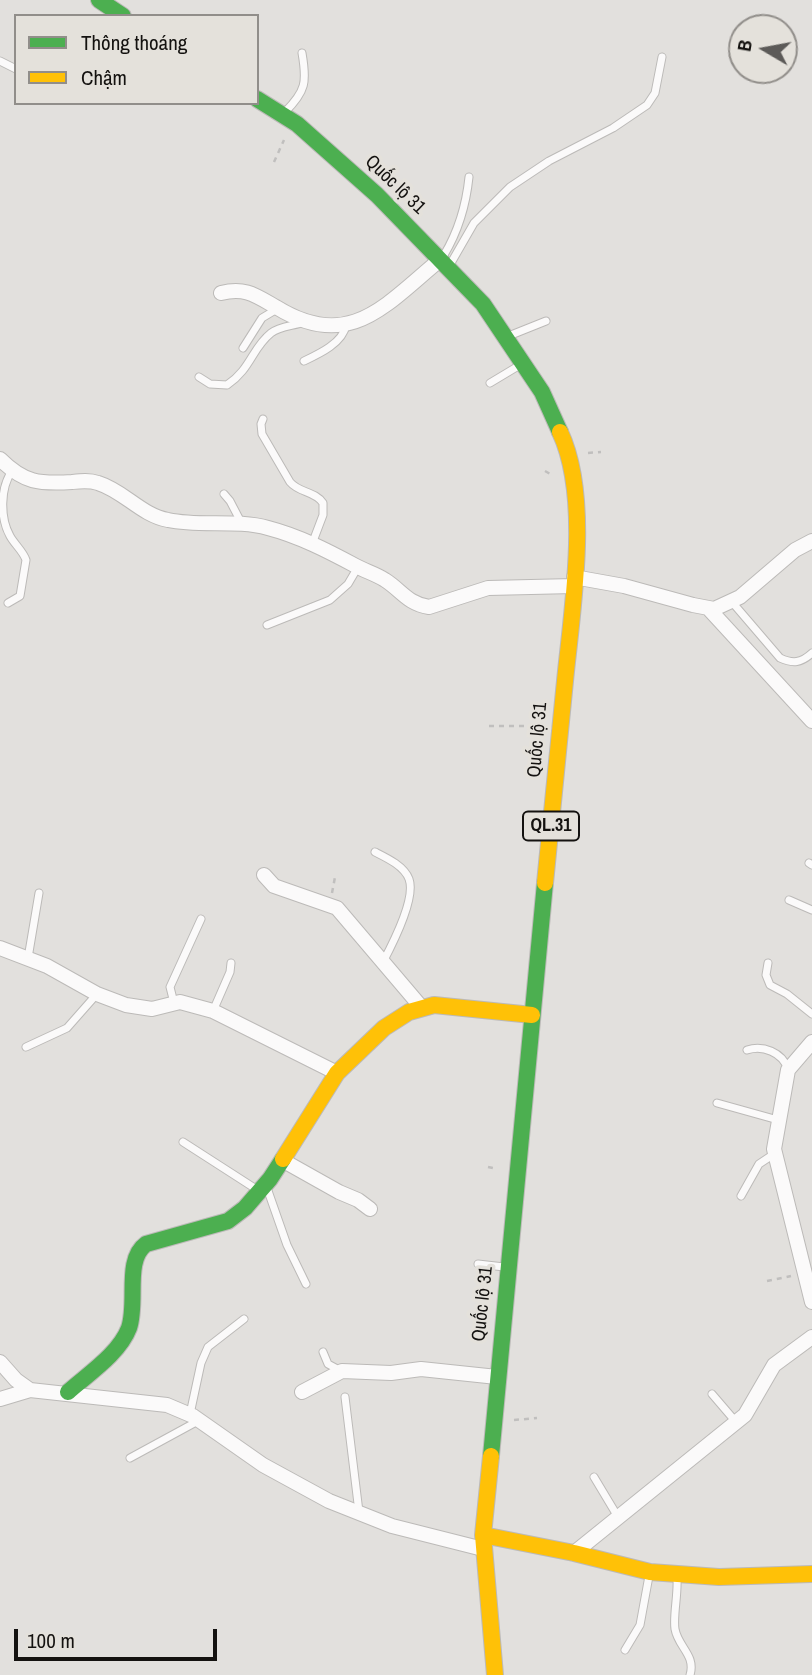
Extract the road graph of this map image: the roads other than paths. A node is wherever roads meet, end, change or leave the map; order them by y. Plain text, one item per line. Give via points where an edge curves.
1 (99, 0) edge
2 (120, 14) edge
3 (302, 53) dead end
4 (662, 57) dead end
5 (259, 100) edge
6 (289, 120) junction
7 (469, 177) dead end
8 (445, 263) junction
9 (221, 293) dead end
10 (278, 309) junction
11 (546, 321) dead end
12 (305, 322) junction
13 (346, 325) junction
14 (507, 337) junction
15 (243, 348) dead end
16 (304, 360) dead end
17 (524, 363) junction
18 (199, 377) dead end
19 (490, 383) dead end
20 (264, 419) dead end
21 (0, 459) edge
22 (7, 472) edge
23 (224, 494) dead end
24 (243, 524) junction
25 (812, 541) edge
26 (312, 545) junction
27 (358, 567) junction
28 (574, 582) junction
29 (732, 602) junction
30 (8, 603) dead end
31 (709, 609) junction
32 (267, 625) dead end
33 (812, 653) edge
34 (812, 721) edge
35 (375, 852) dead end
36 (264, 875) dead end
37 (39, 893) dead end
38 (789, 900) dead end
39 (812, 910) edge
40 (201, 919) dead end
41 (1, 949) edge
42 (27, 958) junction
43 (383, 962) junction
44 (768, 962) dead end
45 (231, 963) dead end
46 (97, 994) junction
47 (174, 1003) junction
48 (422, 1007) junction
49 (213, 1011) junction
50 (812, 1014) edge
51 (532, 1016) junction
52 (812, 1042) edge
53 (26, 1047) dead end
54 (747, 1050) dead end
55 (788, 1070) junction
56 (337, 1073) junction
57 (717, 1102) dead end
58 (778, 1120) junction
59 (183, 1142) dead end
60 (774, 1154) junction
61 (282, 1160) junction
62 (262, 1188) junction
63 (741, 1196) dead end
64 (370, 1209) dead end
65 (478, 1264) dead end
66 (508, 1267) junction
67 (306, 1284) dead end
68 (811, 1297) edge
69 (244, 1319) dead end
70 (812, 1337) edge
71 (323, 1352) dead end
72 (0, 1362) edge
73 (342, 1371) junction
74 (497, 1377) junction
75 (30, 1390) junction
76 (68, 1392) junction
77 (302, 1392) dead end
78 (712, 1394) dead end
79 (345, 1397) dead end
80 (0, 1399) edge
81 (194, 1418) junction
82 (736, 1422) junction
83 (130, 1458) dead end
84 (594, 1477) dead end
85 (359, 1513) junction
86 (618, 1517) junction
87 (483, 1542) junction
88 (574, 1553) junction
89 (650, 1572) junction
90 (812, 1574) edge
91 (677, 1575) junction
92 (625, 1650) dead end
93 (495, 1675) edge
94 (690, 1675) edge

1 - 2 main road
3 - 6 lane via 304,89
4 - 8 lane via 655,93 647,105 501,194
5 - 6 main road, Quốc lộ 31 / QL.31
6 - 8 main road, Quốc lộ 31 / QL.31 via 377,195
7 - 8 lane via 466,205
8 - 13 street via 372,315
8 - 14 main road, Quốc lộ 31 / QL.31
9 - 10 street via 240,289
10 - 12 street
10 - 15 lane via 262,318
11 - 14 lane
12 - 13 street
12 - 18 lane via 272,332 246,368 226,385 210,384
13 - 16 lane via 344,335
14 - 17 main road, Quốc lộ 31 / QL.31
17 - 19 lane
17 - 28 main road, Quốc lộ 31 / QL.31 via 564,438 573,477
20 - 26 lane via 262,434 289,482 323,503
21 - 22 street
22 - 24 street via 37,482 99,483 154,517 169,521
22 - 30 lane via 1,514 8,535 26,560 20,596
23 - 24 lane
24 - 26 street via 265,527
25 - 29 street
26 - 27 street
27 - 28 street via 387,581 411,603 429,607 488,588
27 - 32 lane via 330,600
28 - 31 street via 624,586
28 - 51 main road, Quốc lộ 31 / QL.31
29 - 31 street
29 - 33 lane via 780,658 802,662
31 - 34 street
35 - 43 lane via 399,866 410,880 400,926
36 - 43 street via 274,886 329,904 344,914
37 - 42 lane
38 - 39 lane
40 - 47 lane via 170,988
41 - 42 street
42 - 46 street
43 - 48 street
44 - 50 lane via 770,985
45 - 49 lane
46 - 47 street via 145,1009
46 - 53 lane via 67,1028
47 - 49 street
48 - 51 main road via 448,1005
48 - 56 main road via 384,1028
49 - 56 street
51 - 66 main road, Quốc lộ 31 / QL.31
52 - 55 street
54 - 55 lane via 771,1051 783,1059
55 - 58 street
56 - 61 main road
57 - 58 lane
58 - 60 street
59 - 62 lane
60 - 63 lane via 759,1164
60 - 68 street
61 - 62 main road
61 - 64 street
62 - 67 lane via 272,1197 287,1245
62 - 76 main road via 228,1221 138,1250 128,1330 112,1353
65 - 66 lane
66 - 74 main road, Quốc lộ 31 / QL.31
69 - 81 lane via 208,1347 201,1363
70 - 82 street via 774,1365 749,1410
71 - 73 lane via 327,1364
72 - 75 street
73 - 74 street via 378,1374 422,1369
73 - 77 street
74 - 87 main road, Quốc lộ 31 / QL.31
75 - 76 street
75 - 80 street
76 - 81 street via 167,1405
78 - 82 lane
79 - 85 lane
81 - 83 lane
81 - 85 street via 263,1465
82 - 86 street
84 - 86 lane
85 - 87 street via 427,1536
86 - 88 street
87 - 88 main road
87 - 93 main road, Quốc lộ 31 / QL.31
88 - 89 main road
89 - 91 main road
89 - 92 lane via 639,1625
90 - 91 main road
91 - 94 lane via 675,1628 692,1664

